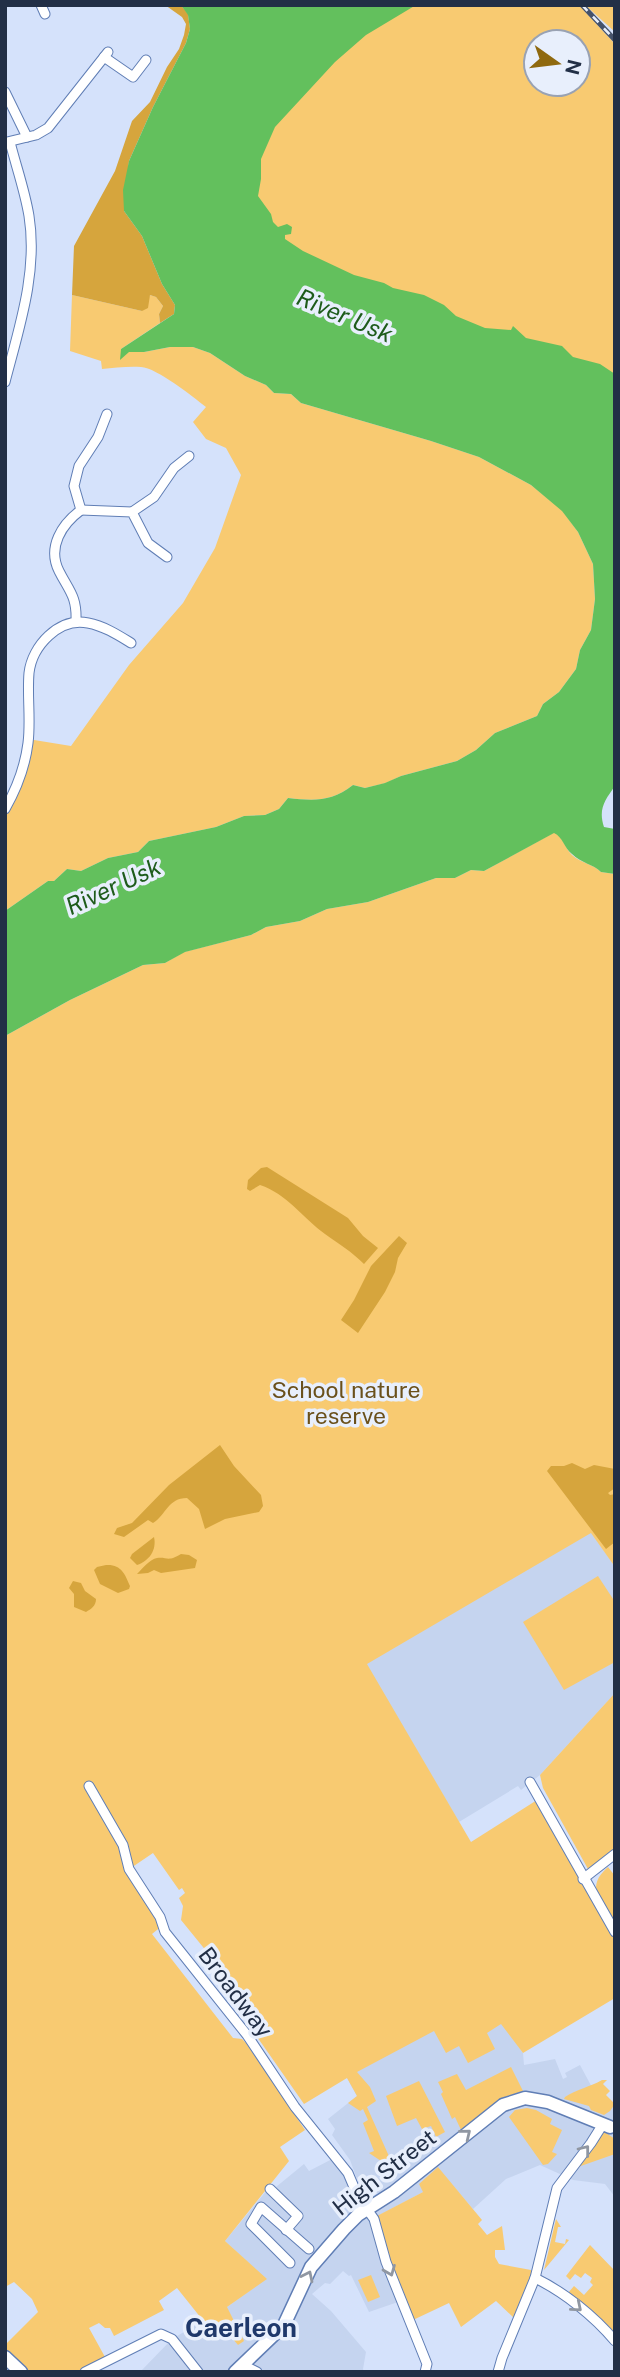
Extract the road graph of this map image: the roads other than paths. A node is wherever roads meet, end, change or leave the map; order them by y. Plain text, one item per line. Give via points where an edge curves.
1 (146, 60) dead end
2 (5, 92) edge
3 (27, 137) junction
4 (7, 142) edge
5 (5, 382) edge
6 (107, 414) dead end
7 (189, 456) dead end
8 (81, 510) junction
9 (132, 512) junction
10 (152, 547) junction
11 (142, 555) dead end
12 (167, 557) dead end
13 (76, 621) junction
14 (131, 643) dead end
15 (5, 809) edge
16 (530, 1782) dead end
17 (89, 1786) dead end
18 (615, 1854) edge
19 (583, 1879) junction
20 (615, 1933) edge
21 (606, 2125) joint
22 (356, 2187) junction
23 (270, 2189) dead end
24 (380, 2201) junction
25 (361, 2213) junction
26 (286, 2230) junction
27 (309, 2249) dead end
28 (290, 2263) dead end
29 (535, 2278) junction
30 (615, 2341) edge
31 (5, 2357) edge
32 (239, 2368) edge
33 (87, 2370) edge
34 (21, 2372) edge
35 (198, 2372) edge
36 (257, 2372) edge
37 (425, 2372) edge
38 (498, 2372) edge

1 - 3 street via 133,77 106,55 48,128
2 - 3 street
3 - 4 street
4 - 5 street via 29,216 32,264
6 - 8 street via 79,466 74,486
7 - 9 street via 174,468 154,497
8 - 9 street
8 - 13 street via 67,521 54,547 57,569 71,589
9 - 10 street
10 - 11 street
10 - 12 street
13 - 14 street via 100,626
13 - 15 street via 52,633 32,659 27,744 17,788
16 - 19 street
17 - 22 street, Broadway via 165,1932 247,2035 295,2108
18 - 19 street
19 - 20 street
24 -> 21 main road, High Street via 503,2105 525,2098 548,2102
29 -> 21 street via 557,2188
22 - 24 street
22 - 25 street, Broadway
23 - 26 street via 299,2216
24 - 25 main road, High Street
32 -> 25 main road, High Street via 284,2325 311,2267
25 -> 37 street via 369,2212 374,2219 427,2364
26 - 27 street
26 - 28 street via 261,2207 251,2224
29 -> 30 street via 560,2292
29 - 38 street
31 - 34 main road
32 - 36 street
33 - 35 street via 160,2334 172,2339

